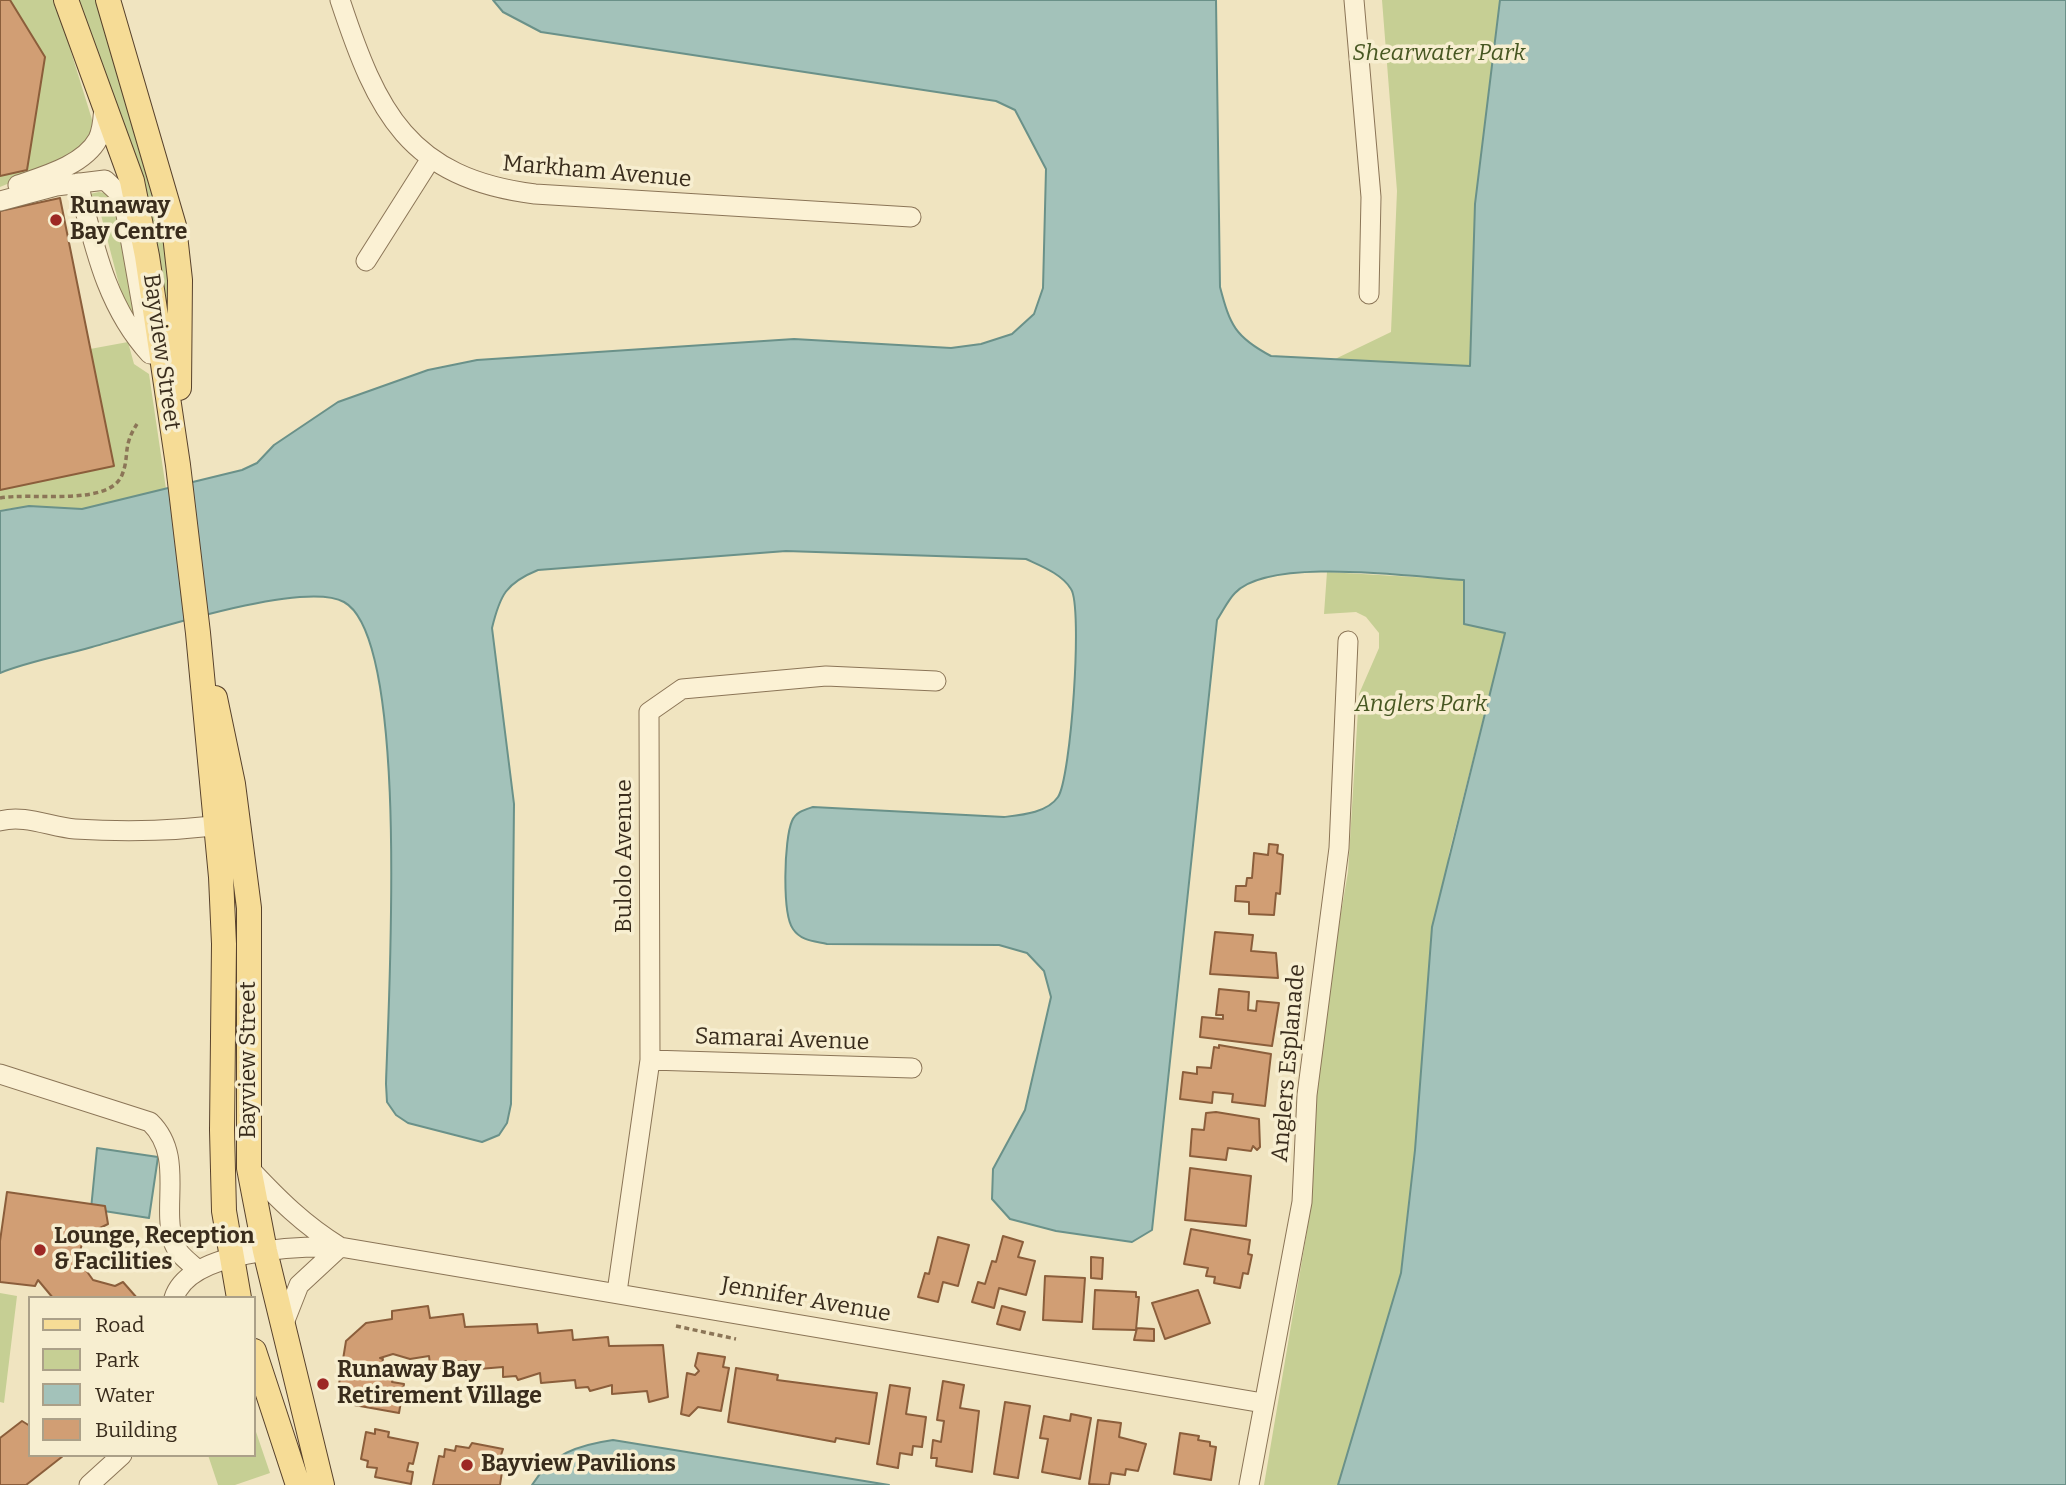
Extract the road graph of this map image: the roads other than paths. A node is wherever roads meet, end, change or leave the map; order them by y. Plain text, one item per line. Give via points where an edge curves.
1 (66, 0) edge
2 (108, 0) edge
3 (340, 0) edge
4 (1354, 0) edge
5 (104, 106) junction
6 (430, 160) junction
7 (78, 183) junction
8 (0, 189) edge
9 (0, 201) edge
10 (911, 217) dead end
11 (366, 261) dead end
12 (1369, 294) dead end
13 (150, 355) junction
14 (173, 433) junction
15 (178, 465) junction
16 (1348, 641) dead end
17 (936, 681) dead end
18 (0, 821) edge
19 (228, 824) junction
20 (650, 1060) junction
21 (912, 1068) dead end
22 (0, 1074) edge
23 (249, 1167) junction
24 (340, 1247) junction
25 (265, 1251) junction
26 (232, 1259) junction
27 (198, 1270) junction
28 (617, 1293) junction
29 (175, 1296) edge
30 (239, 1296) edge
31 (284, 1322) junction
32 (256, 1357) edge
33 (301, 1402) junction
34 (1263, 1403) junction
35 (275, 1412) junction
36 (120, 1457) edge
37 (89, 1485) edge
38 (298, 1485) edge
39 (322, 1485) edge
40 (1249, 1485) edge

1 - 5 main road, Bayview Street
2 - 15 main road, Bayview Street via 176,239 180,280
3 - 6 street, Markham Avenue via 376,92 397,127
4 - 12 street via 1371,197
5 - 8 street via 97,140 80,158
5 - 14 main road, Bayview Street via 126,161 138,209
6 - 10 street, Markham Avenue via 494,189 535,194
6 - 11 street
7 - 9 street
7 - 13 street via 116,309
7 - 13 street via 105,180 120,194
13 - 14 street
14 - 15 main road, Bayview Street
15 - 19 main road, Bayview Street via 198,633 220,718
16 - 34 street, Anglers Esplanade via 1339,848 1307,1094 1302,1202
17 - 20 street, Bulolo Avenue via 826,676 682,689 649,712
18 - 19 street via 11,818 74,829
19 - 23 main road, Bayview Street via 249,908
19 - 26 main road, Bayview Street via 223,1172
20 - 21 street, Samarai Avenue
20 - 28 street, Bulolo Avenue
22 - 27 street via 150,1122 164,1136 173,1240 180,1255
23 - 24 street, Jennifer Avenue via 309,1228
23 - 25 main road, Bayview Street
24 - 25 street, Jennifer Avenue via 297,1245
24 - 28 street, Jennifer Avenue
24 - 31 street via 299,1285
25 - 26 street, Jennifer Avenue
25 - 31 main road, Bayview Street
26 - 27 street, Jennifer Avenue
26 - 30 main road, Bayview Street
27 - 29 street
28 - 34 street, Jennifer Avenue
31 - 33 main road, Bayview Street
32 - 35 main road
33 - 35 main road via 290,1411
33 - 39 main road, Bayview Street
34 - 40 street, Anglers Esplanade
35 - 38 main road
36 - 37 street

